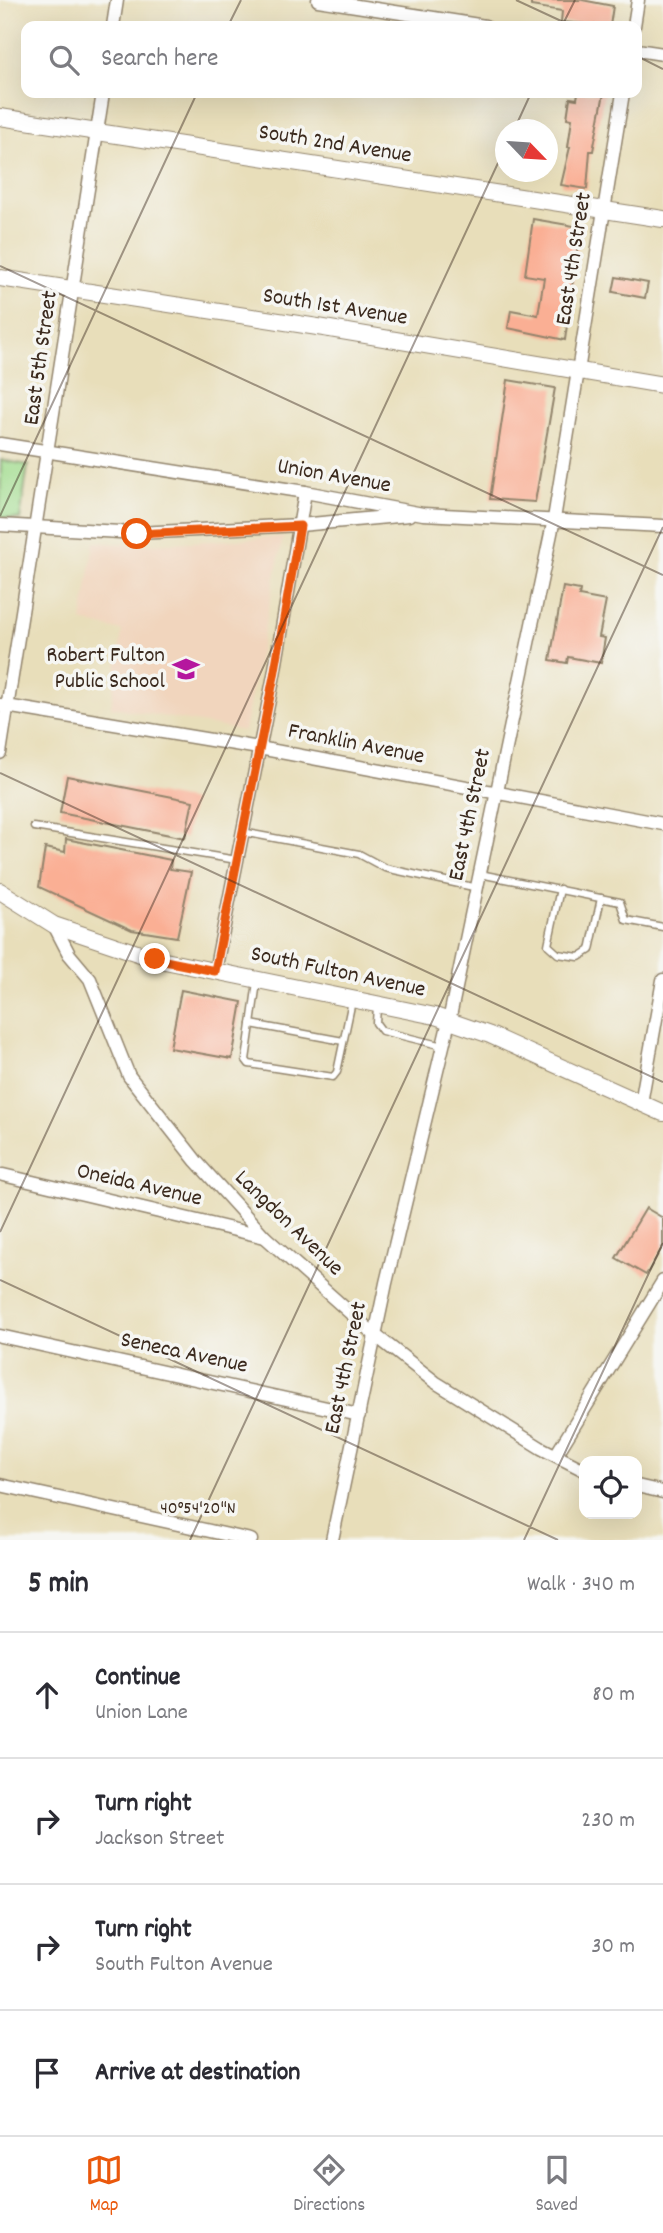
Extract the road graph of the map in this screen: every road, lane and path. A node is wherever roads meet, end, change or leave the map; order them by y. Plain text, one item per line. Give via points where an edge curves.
1 (117, 0) edge
2 (318, 0) edge
3 (638, 0) edge
4 (114, 21) edge
5 (453, 21) edge
6 (635, 21) edge
7 (642, 51) edge
8 (663, 54) edge
9 (102, 98) edge
10 (622, 98) edge
11 (0, 117) edge
12 (96, 132) junction
13 (604, 209) junction
14 (663, 219) edge
15 (0, 278) edge
16 (73, 290) junction
17 (578, 373) junction
18 (663, 385) edge
19 (0, 444) edge
20 (49, 451) junction
21 (305, 492) junction
22 (423, 514) junction
23 (554, 519) junction
24 (0, 525) edge
25 (36, 526) junction
26 (300, 526) junction
27 (663, 526) edge
28 (4, 706) edge
29 (259, 748) junction
30 (0, 753) edge
31 (498, 792) junction
32 (663, 824) edge
33 (34, 827) dead end
34 (242, 832) junction
35 (237, 860) junction
36 (480, 874) junction
37 (478, 888) junction
38 (559, 889) junction
39 (0, 891) edge
40 (601, 898) junction
41 (54, 925) junction
42 (663, 927) edge
43 (215, 971) junction
44 (257, 979) junction
45 (663, 980) edge
46 (352, 999) junction
47 (378, 1004) junction
48 (449, 1021) junction
49 (251, 1024) junction
50 (343, 1041) junction
51 (443, 1046) junction
52 (641, 1103) junction
53 (663, 1113) edge
54 (3, 1175) dead end
55 (265, 1237) junction
56 (663, 1281) edge
57 (375, 1335) junction
58 (0, 1336) edge
59 (359, 1415) junction
60 (556, 1455) junction
61 (579, 1466) edge
62 (0, 1485) edge
63 (642, 1487) edge
64 (663, 1492) edge
65 (251, 1540) edge
66 (332, 1540) edge

1 - 4 street
2 - 5 street
3 - 6 street
7 - 8 street
9 - 12 street, East 5th Street
10 - 13 street, East 4th Street
11 - 12 street, South 2nd Avenue
12 - 13 street, South 2nd Avenue
12 - 16 street, East 5th Street
13 - 14 street, South 2nd Avenue
13 - 17 street, East 4th Street
15 - 16 street, South 1st Avenue
16 - 17 street, South 1st Avenue
16 - 20 street, East 5th Street
17 - 18 street, South 1st Avenue
17 - 23 street, East 4th Street
19 - 20 street, Union Avenue
20 - 21 street, Union Avenue
20 - 25 street, East 5th Street
21 - 22 street, Union Avenue
21 - 26 street
22 - 23 street, Union Avenue
22 - 26 street
23 - 27 street, Union Avenue
23 - 31 street, East 4th Street
24 - 25 street
25 - 26 street via 137,534
25 - 28 street, East 5th Street
26 - 29 street
28 - 29 street, Franklin Avenue
28 - 30 street, East 5th Street
29 - 31 street, Franklin Avenue
29 - 34 street
31 - 32 street, Franklin Avenue
31 - 36 street, East 4th Street
33 - 35 lane
34 - 35 street
34 - 37 lane via 359,854 385,868
35 - 43 street
36 - 37 street, East 4th Street
36 - 38 lane
37 - 48 street, East 4th Street
38 - 40 lane
38 - 40 lane via 548,945 558,954 579,957 590,950
39 - 41 street, South Fulton Avenue
40 - 42 lane via 620,902 626,920
41 - 43 street, South Fulton Avenue via 155,959
41 - 55 street, Langdon Avenue via 69,954 90,979 129,1076 196,1161
43 - 44 street, South Fulton Avenue
44 - 46 street, South Fulton Avenue
44 - 49 lane
45 - 52 street
46 - 47 street, South Fulton Avenue
46 - 50 lane
47 - 48 street, South Fulton Avenue
47 - 51 lane via 376,1023 382,1031
48 - 51 street, East 4th Street
48 - 52 street, South Fulton Avenue
49 - 50 lane
49 - 50 lane via 249,1064 333,1077
51 - 57 street, East 4th Street
52 - 53 street, South Fulton Avenue
54 - 55 street, Oneida Avenue
55 - 57 street, Langdon Avenue
56 - 60 street
57 - 59 street, East 4th Street
57 - 60 street, Langdon Avenue via 435,1382
58 - 59 street, Seneca Avenue
59 - 66 street, East 4th Street
60 - 61 street, Langdon Avenue
62 - 65 street
63 - 64 street

